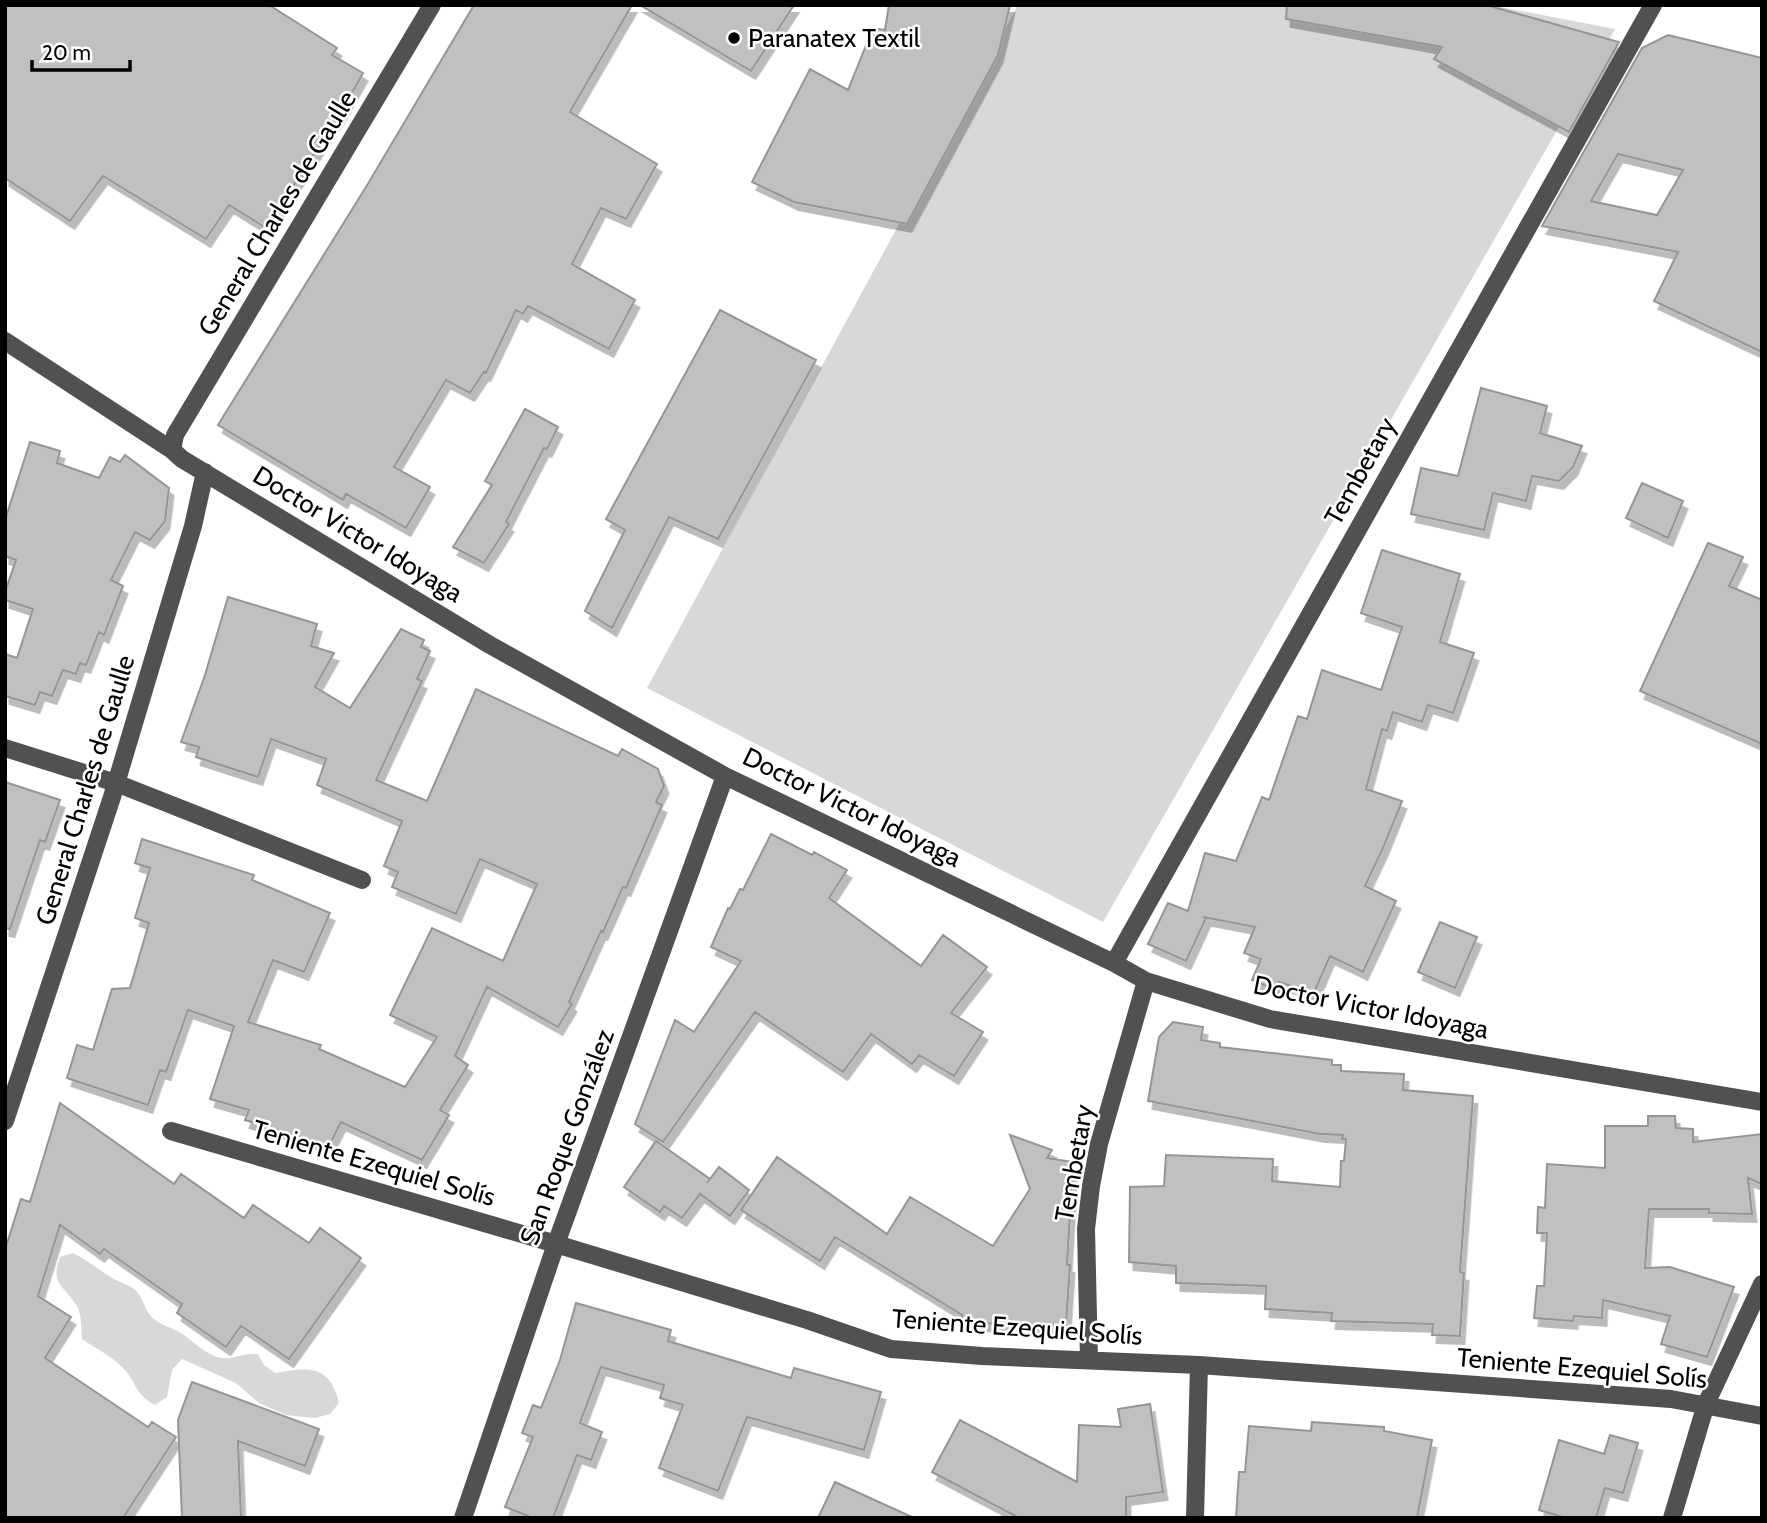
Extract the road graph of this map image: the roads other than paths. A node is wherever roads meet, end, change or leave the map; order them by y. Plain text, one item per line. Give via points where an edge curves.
1 (432, 5) edge
2 (1653, 5) edge
3 (5, 341) edge
4 (172, 450) junction
5 (205, 472) junction
6 (5, 748) edge
7 (725, 776) junction
8 (116, 783) junction
9 (362, 880) dead end
10 (1114, 963) junction
11 (1146, 981) junction
12 (1762, 1102) edge
13 (5, 1121) edge
14 (171, 1131) dead end
15 (556, 1244) junction
16 (1762, 1284) edge
17 (1088, 1360) junction
18 (1199, 1365) junction
19 (1706, 1404) junction
20 (1762, 1416) edge
21 (463, 1518) edge
22 (1195, 1518) edge
23 (1672, 1518) edge

1 - 4 street, General Charles de Gaulle via 175,435
2 - 10 street, Tembetary
3 - 4 street, Doctor Victor Idoyaga
4 - 5 street, Doctor Victor Idoyaga
5 - 7 street, Doctor Victor Idoyaga via 490,645
5 - 8 street, General Charles de Gaulle
6 - 8 street
7 - 10 street, Doctor Victor Idoyaga
7 - 15 street, San Roque González
8 - 9 street
8 - 13 street, General Charles de Gaulle
10 - 11 street, Doctor Victor Idoyaga
11 - 12 street, Doctor Victor Idoyaga via 1270,1019
11 - 17 street, Tembetary via 1091,1186 1086,1229
14 - 15 street, Teniente Ezequiel Solís
15 - 17 street, Teniente Ezequiel Solís via 891,1349
15 - 21 street, San Roque González
16 - 19 street
17 - 18 street, Teniente Ezequiel Solís
18 - 19 street, Teniente Ezequiel Solís
18 - 22 street
19 - 20 street, Teniente Ezequiel Solís
19 - 23 street

